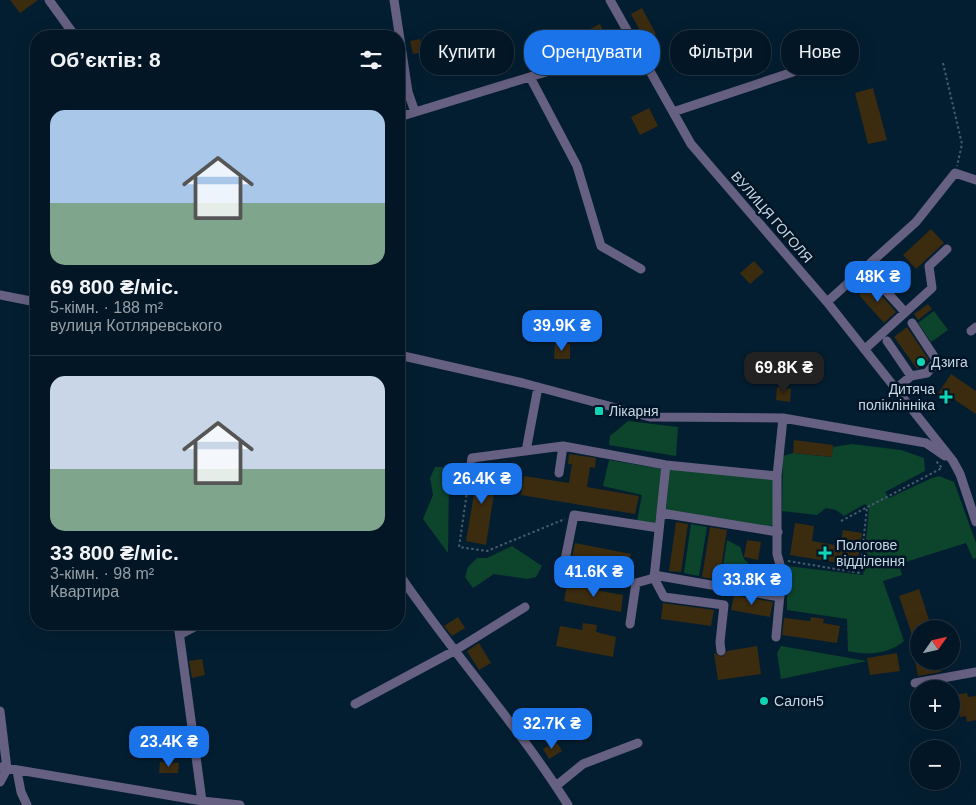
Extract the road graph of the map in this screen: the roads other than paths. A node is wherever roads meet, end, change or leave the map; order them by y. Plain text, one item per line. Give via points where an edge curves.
1 (50, 0) edge
2 (394, 0) edge
3 (610, 0) edge
4 (70, 30) edge
5 (399, 30) edge
6 (627, 30) edge
7 (405, 72) edge
8 (533, 75) edge
9 (652, 75) edge
10 (783, 75) edge
11 (530, 76) junction
12 (415, 112) junction
13 (673, 112) junction
14 (405, 115) edge
15 (976, 180) edge
16 (947, 249) dead end
17 (641, 269) dead end
18 (876, 280) dead end
19 (1, 298) edge
20 (30, 301) edge
21 (828, 302) junction
22 (904, 311) junction
23 (912, 323) dead end
24 (888, 341) dead end
25 (865, 349) junction
26 (405, 356) edge
27 (911, 376) junction
28 (538, 387) junction
29 (896, 389) junction
30 (783, 418) junction
31 (563, 446) junction
32 (526, 451) junction
33 (953, 462) junction
34 (666, 465) junction
35 (559, 473) dead end
36 (777, 476) junction
37 (469, 477) road end
38 (662, 513) junction
39 (976, 522) edge
40 (659, 528) junction
41 (778, 532) junction
42 (565, 560) dead end
43 (654, 576) junction
44 (405, 582) edge
45 (726, 588) junction
46 (780, 597) junction
47 (724, 605) junction
48 (525, 607) dead end
49 (630, 624) dead end
50 (179, 630) edge
51 (188, 630) edge
52 (180, 634) junction
53 (776, 637) dead end
54 (454, 651) junction
55 (721, 651) dead end
56 (976, 672) edge
57 (932, 680) edge
58 (355, 704) dead end
59 (0, 711) edge
60 (638, 742) dead end
61 (3, 768) edge
62 (17, 771) junction
63 (0, 782) edge
64 (556, 786) junction
65 (202, 801) junction
66 (191, 802) edge
67 (27, 805) edge
68 (240, 805) edge
69 (568, 805) edge

1 - 4 street
2 - 5 street
3 - 6 street, ВУЛИЦЯ ГОГОЛЯ
7 - 12 street
8 - 11 street
9 - 13 street, ВУЛИЦЯ ГОГОЛЯ
10 - 13 street
11 - 12 street
11 - 17 street via 577,166 601,246
12 - 14 street
13 - 21 street, ВУЛИЦЯ ГОГОЛЯ via 691,144
15 - 21 street via 956,173 916,222
16 - 22 street via 929,266 932,288
18 - 22 street
19 - 20 street
21 - 25 street, ВУЛИЦЯ ГОГОЛЯ
22 - 25 street
23 - 27 street via 937,360 927,373
24 - 27 street
25 - 29 street, ВУЛИЦЯ ГОГОЛЯ
26 - 28 street
27 - 29 street
28 - 30 street via 650,417
28 - 32 street
29 - 33 street, ВУЛИЦЯ ГОГОЛЯ
30 - 33 street via 926,443
30 - 36 street
31 - 32 street
31 - 34 street
31 - 35 street
32 - 37 street via 472,458
33 - 39 street, ВУЛИЦЯ ГОГОЛЯ
34 - 36 street
34 - 38 street
36 - 41 street
38 - 40 street
38 - 41 street
40 - 42 street via 574,515
40 - 43 street
41 - 46 street via 782,572
43 - 45 street
43 - 47 street via 664,597
43 - 49 street via 636,584
44 - 54 street
45 - 46 street
45 - 47 street
46 - 53 street
47 - 55 street
48 - 54 street
50 - 52 street
51 - 52 street
52 - 65 street
54 - 58 street
54 - 64 street
56 - 57 street
59 - 61 street
60 - 64 street via 583,764
61 - 62 street
61 - 63 street
62 - 66 street
62 - 67 street
64 - 69 street
65 - 66 street
65 - 68 street

